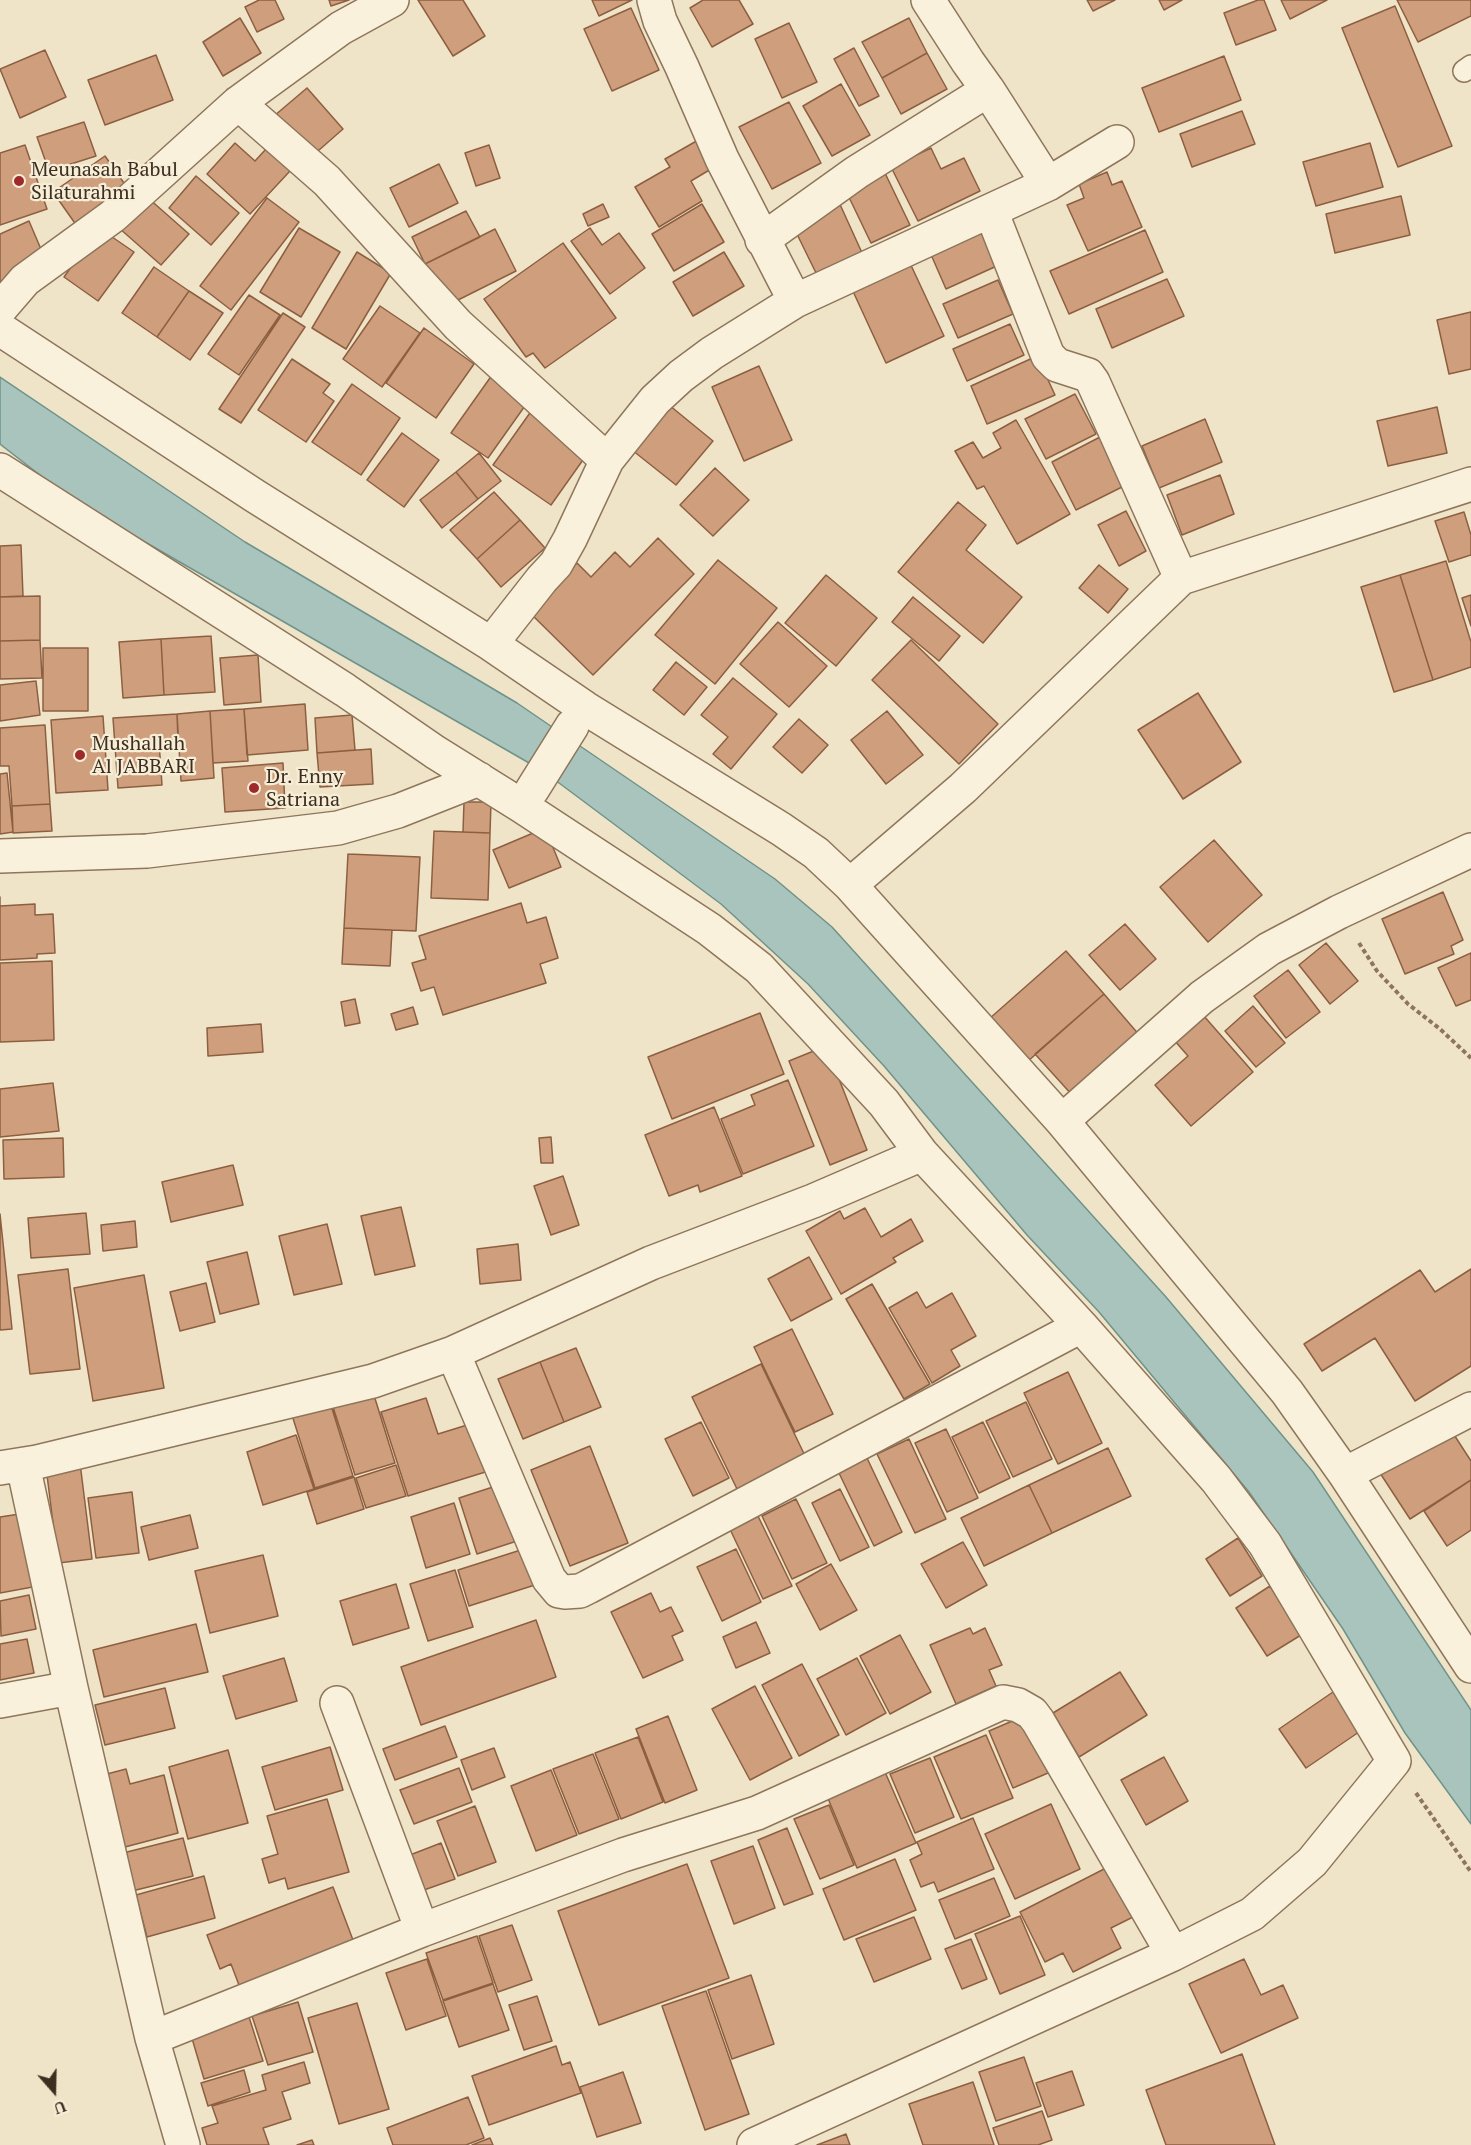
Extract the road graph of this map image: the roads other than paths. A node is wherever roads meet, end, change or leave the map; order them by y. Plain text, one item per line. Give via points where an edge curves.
1 (392, 0) edge
2 (654, 0) edge
3 (928, 0) edge
4 (988, 90) junction
5 (238, 103) junction
6 (1117, 142) dead end
7 (1048, 184) junction
8 (991, 211) junction
9 (762, 240) junction
10 (795, 301) junction
11 (0, 309) edge
12 (0, 329) edge
13 (607, 460) junction
14 (0, 470) edge
15 (1471, 484) edge
16 (1181, 578) junction
17 (491, 644) junction
18 (572, 726) dead end
19 (479, 779) junction
20 (532, 790) dead end
21 (1471, 850) edge
22 (0, 856) edge
23 (850, 885) junction
24 (1062, 1121) junction
25 (922, 1154) junction
26 (1081, 1326) junction
27 (453, 1353) junction
28 (1471, 1409) edge
29 (12, 1466) edge
30 (1345, 1474) junction
31 (1471, 1666) edge
32 (71, 1688) junction
33 (0, 1701) edge
34 (337, 1703) dead end
35 (422, 1930) junction
36 (1173, 1954) junction
37 (152, 2038) junction
38 (183, 2145) edge
39 (754, 2145) edge

1 - 5 street via 341,28
2 - 9 street via 722,159
3 - 4 street
4 - 7 street
4 - 9 street via 857,172
5 - 11 street via 112,216 25,280
5 - 13 street via 327,182 458,324
6 - 7 street
7 - 8 street
8 - 10 street
8 - 16 street via 1048,356 1057,365 1088,375 1093,382
9 - 10 street
10 - 13 street via 681,376 655,400
12 - 17 street
13 - 17 street via 556,564
14 - 19 street
15 - 16 street
16 - 23 street via 963,788
17 - 23 street via 585,708 781,829 816,853
18 - 20 street
19 - 22 street via 398,811 338,828 147,851
19 - 25 street via 709,929 759,968 884,1103
21 - 24 street via 1269,949 1202,997
23 - 24 street
24 - 30 street via 1287,1392
25 - 26 street
25 - 27 street via 651,1263
26 - 27 street via 588,1587 565,1592 549,1580
26 - 36 street via 1216,1479 1265,1544 1394,1761 1312,1862 1285,1887 1252,1914
27 - 29 street via 373,1381
28 - 30 street
29 - 32 street
30 - 31 street
32 - 33 street
32 - 37 street
34 - 35 street
35 - 36 street via 623,1855 757,1813 1003,1702 1018,1705 1038,1721
35 - 37 street
36 - 39 street
37 - 38 street

